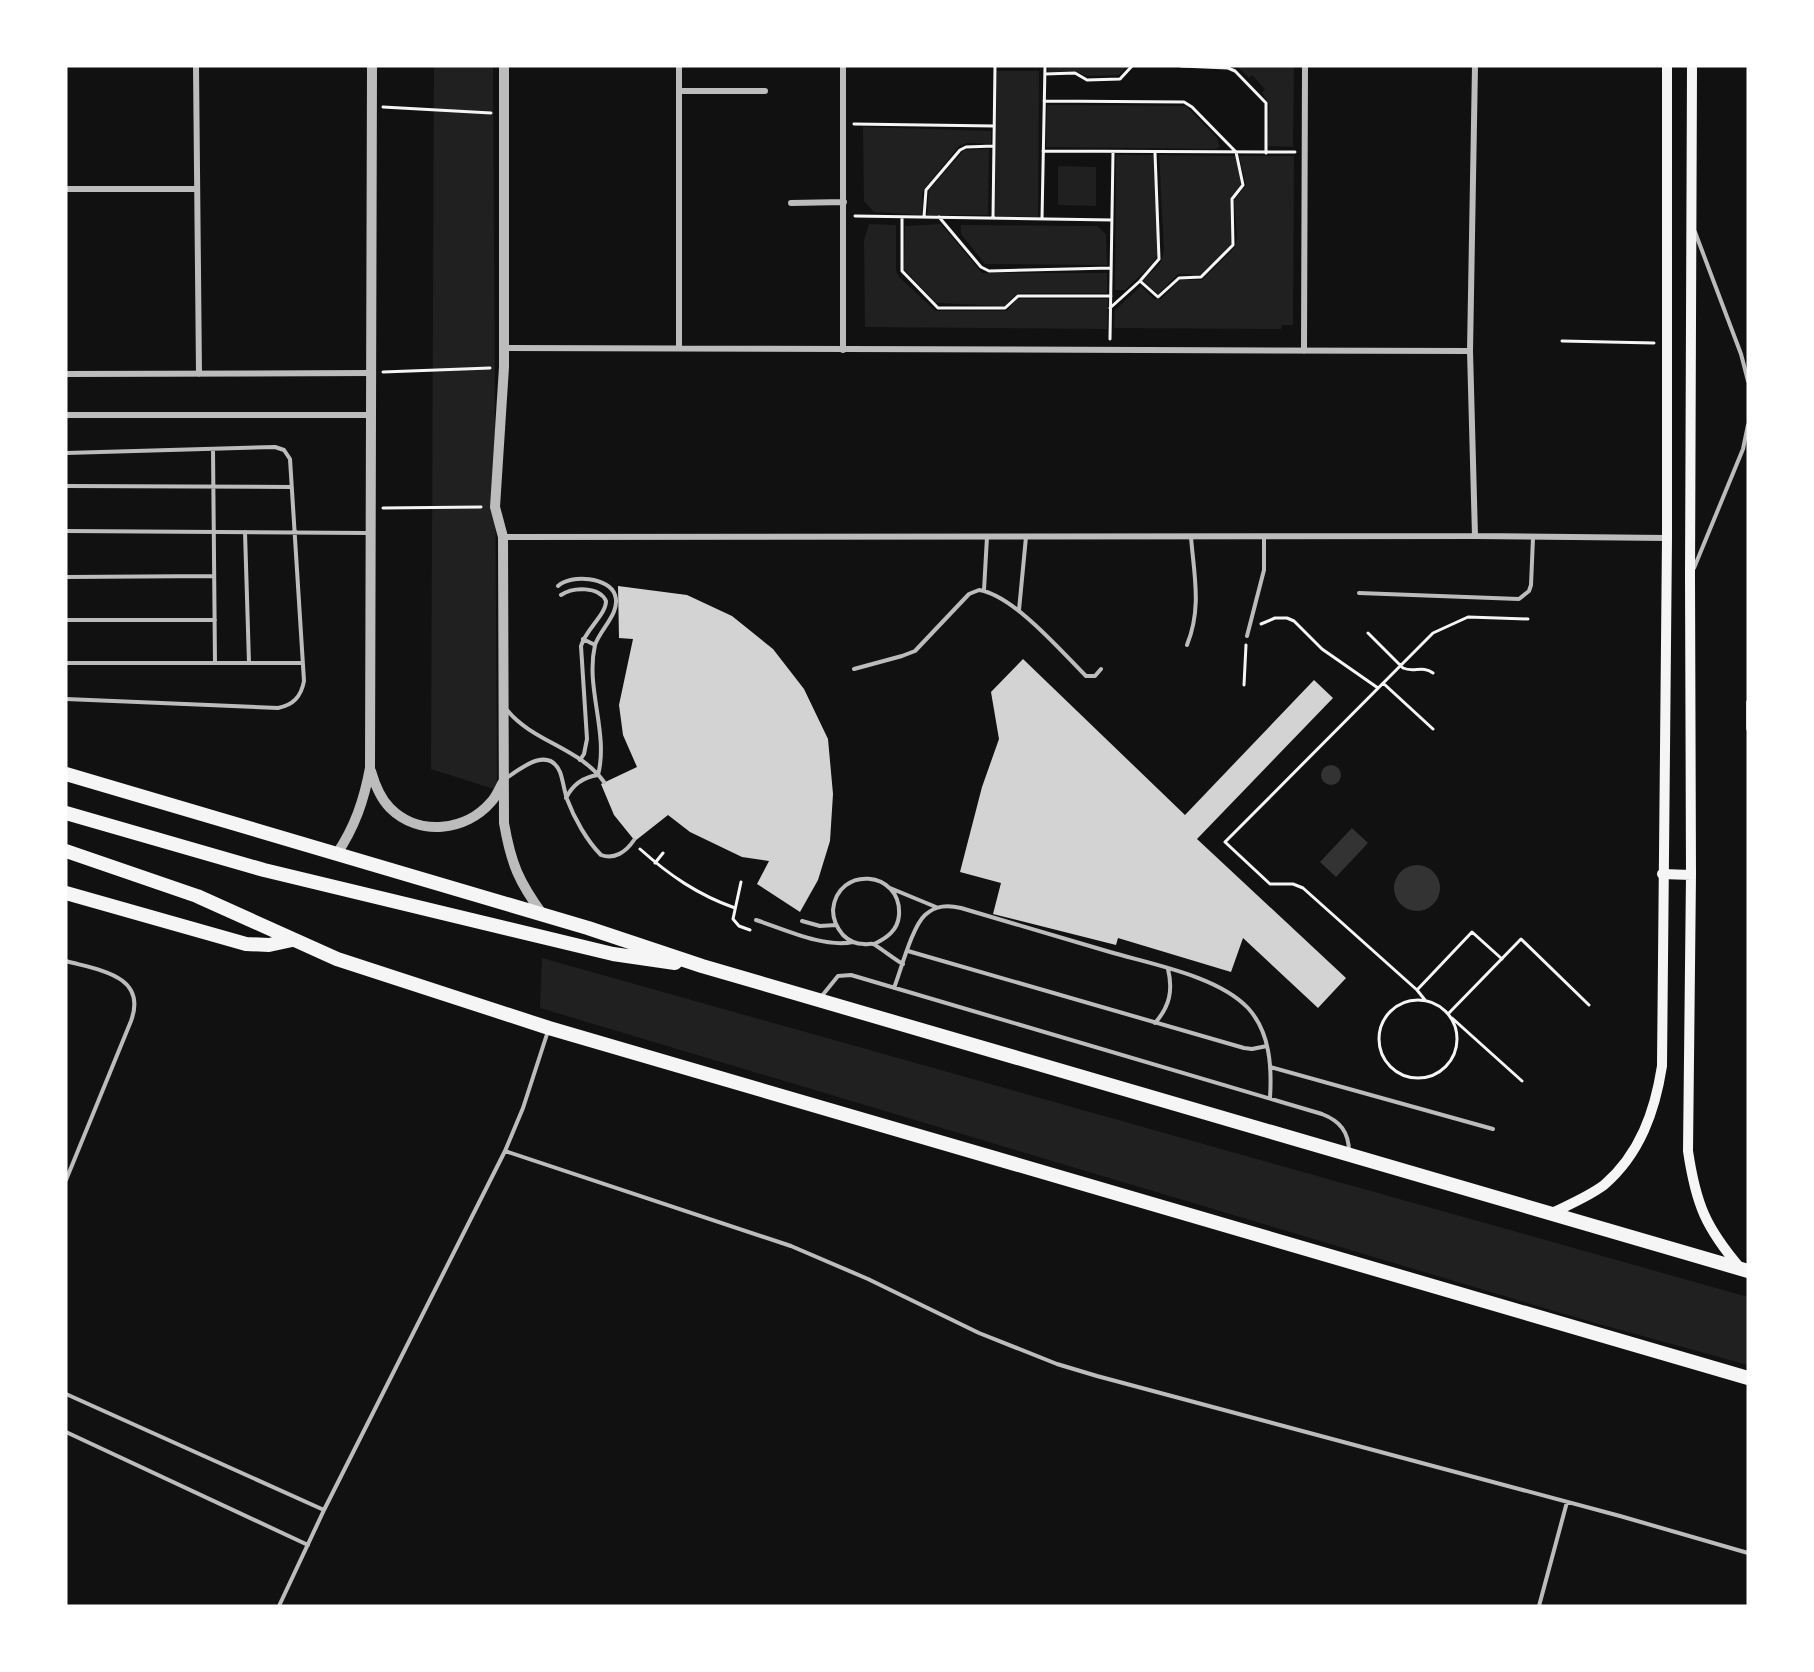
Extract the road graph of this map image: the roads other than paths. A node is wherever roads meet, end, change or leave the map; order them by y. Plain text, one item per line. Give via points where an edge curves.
1 (196, 66) edge
2 (372, 66) edge
3 (504, 66) edge
4 (679, 66) edge
5 (843, 66) edge
6 (1305, 66) edge
7 (1475, 66) edge
8 (1667, 66) edge
9 (1692, 66) edge
10 (679, 91) junction
11 (765, 91) dead end
12 (66, 189) edge
13 (197, 189) junction
14 (844, 202) junction
15 (791, 203) dead end
16 (1692, 224) junction
17 (504, 348) junction
18 (679, 348) junction
19 (843, 350) junction
20 (1304, 351) junction
21 (1470, 351) junction
22 (372, 373) junction
23 (66, 374) edge
24 (199, 374) junction
25 (1748, 381) edge
26 (66, 415) edge
27 (372, 415) junction
28 (1748, 425) edge
29 (213, 449) junction
30 (66, 453) edge
31 (66, 486) edge
32 (213, 486) junction
33 (292, 487) junction
34 (66, 531) edge
35 (214, 532) junction
36 (245, 532) junction
37 (295, 532) junction
38 (372, 532) junction
39 (1475, 536) junction
40 (503, 537) junction
41 (987, 537) junction
42 (1026, 537) junction
43 (1191, 537) junction
44 (1264, 537) junction
45 (1533, 538) junction
46 (1667, 538) junction
47 (214, 576) junction
48 (66, 577) edge
49 (1690, 577) junction
50 (558, 586) dead end
51 (984, 590) junction
52 (1359, 593) dead end
53 (561, 595) dead end
54 (1019, 610) junction
55 (66, 620) edge
56 (215, 621) junction
57 (1247, 636) road end
58 (583, 639) junction
59 (596, 645) junction
60 (1187, 645) dead end
61 (66, 663) edge
62 (215, 663) junction
63 (249, 663) junction
64 (302, 663) junction
65 (854, 669) dead end
66 (1101, 669) dead end
67 (595, 695) junction
68 (584, 696) junction
69 (66, 699) edge
70 (1748, 702) edge
71 (503, 705) junction
72 (1748, 729) edge
73 (580, 760) junction
74 (370, 768) junction
75 (66, 774) edge
76 (598, 775) junction
77 (503, 781) junction
78 (604, 782) dead end
79 (566, 798) junction
80 (66, 813) edge
81 (633, 842) road end
82 (66, 851) edge
83 (336, 855) junction
84 (1662, 874) junction
85 (1691, 875) junction
86 (889, 887) junction
87 (66, 893) edge
88 (936, 908) junction
89 (543, 915) junction
90 (756, 920) dead end
91 (802, 921) dead end
92 (836, 926) junction
93 (292, 940) junction
94 (854, 942) junction
95 (874, 944) junction
96 (908, 951) junction
97 (66, 961) edge
98 (903, 964) junction
99 (702, 966) junction
100 (1168, 969) junction
101 (894, 988) junction
102 (819, 1000) junction
103 (1155, 1023) junction
104 (549, 1028) junction
105 (1268, 1046) junction
106 (1270, 1067) junction
107 (1270, 1098) junction
108 (1493, 1129) dead end
109 (505, 1151) junction
110 (1349, 1156) junction
111 (66, 1180) edge
112 (1550, 1214) junction
113 (1745, 1270) edge
114 (1748, 1378) edge
115 (66, 1394) edge
116 (66, 1432) edge
117 (1567, 1502) junction
118 (324, 1510) junction
119 (308, 1545) junction
120 (1748, 1553) edge
121 (279, 1606) edge
122 (1539, 1606) edge

1 - 13 street
2 - 22 street
3 - 17 street
4 - 10 street
5 - 14 street
6 - 20 street
7 - 21 street
8 - 46 main road
9 - 16 main road
10 - 11 street
10 - 18 street
12 - 13 street
13 - 24 street
14 - 15 street
14 - 19 street
16 - 25 lane
16 - 49 main road
17 - 18 street
17 - 40 street via 495,507
18 - 19 street
19 - 20 street
20 - 21 street
21 - 39 street
22 - 24 street
22 - 27 street
23 - 24 street
26 - 27 street
27 - 38 street
28 - 49 lane via 1743,449
29 - 30 lane
29 - 32 lane
29 - 33 lane via 280,448 290,459
31 - 32 lane
32 - 33 lane
32 - 35 lane
33 - 37 lane
34 - 35 lane
35 - 36 lane
35 - 47 lane
36 - 37 lane
36 - 63 lane
37 - 38 lane
37 - 64 lane
38 - 74 street
39 - 44 street
39 - 45 street
40 - 41 street
40 - 71 street
41 - 42 street
41 - 51 lane
42 - 43 street
42 - 54 lane
43 - 44 street
43 - 60 lane via 1197,609
44 - 57 lane via 1264,570
45 - 46 street
45 - 52 lane via 1531,585 1520,598
46 - 84 main road
47 - 48 lane
47 - 56 lane
49 - 85 main road
50 - 59 lane via 567,580 596,580 612,589 616,607
51 - 54 lane
51 - 65 lane via 969,594 915,651
53 - 58 lane via 595,591 606,601 604,611
54 - 66 lane via 1086,676 1095,676
55 - 56 lane
56 - 62 lane
58 - 59 lane
58 - 68 lane via 580,654
59 - 67 lane
61 - 62 lane
62 - 63 lane
63 - 64 lane
64 - 69 lane via 304,681 299,697 278,708
67 - 68 lane
67 - 76 lane via 602,759
68 - 73 lane via 587,739
70 - 72 lane
71 - 73 lane via 530,731
71 - 77 street
73 - 76 lane
74 - 77 street via 377,790 391,809 410,822 432,828 455,826 476,817 493,801
74 - 83 street via 360,812
75 - 83 highway
76 - 78 lane
76 - 79 lane via 579,782
77 - 79 lane via 528,763 546,760 558,769
77 - 89 street via 509,851 524,889
79 - 81 lane via 600,855 615,857
80 - 99 highway via 264,870 613,954
82 - 93 highway via 197,896
83 - 89 highway
84 - 85 main road
84 - 112 main road via 1662,1066 1652,1112 1641,1140 1624,1165 1602,1186
85 - 113 main road via 1688,1151 1693,1184 1704,1215 1720,1244
86 - 88 lane
86 - 92 lane via 868,878 846,885 834,903
86 - 95 lane via 898,902 898,920 885,939
87 - 93 highway via 246,944
88 - 96 lane via 918,924
88 - 100 lane via 961,908
89 - 99 highway
90 - 94 lane via 826,942
91 - 92 lane
92 - 94 lane
93 - 104 highway via 348,963
94 - 95 lane
95 - 98 lane
96 - 98 lane
96 - 103 lane
97 - 111 lane via 117,976 130,988 135,1004
98 - 101 lane
99 - 102 highway
100 - 103 lane via 1171,993
100 - 105 lane via 1231,993 1249,1009
101 - 102 lane via 842,974
101 - 107 lane
102 - 110 highway
103 - 105 lane via 1244,1048
104 - 109 lane
104 - 114 highway
105 - 106 lane
106 - 107 lane
106 - 108 lane
107 - 110 lane via 1332,1117 1346,1132
109 - 117 lane via 791,1246 979,1333 1057,1364
109 - 118 lane
110 - 112 highway
112 - 113 highway
115 - 118 lane
116 - 119 lane
117 - 120 lane
117 - 122 lane
118 - 119 lane
119 - 121 lane

